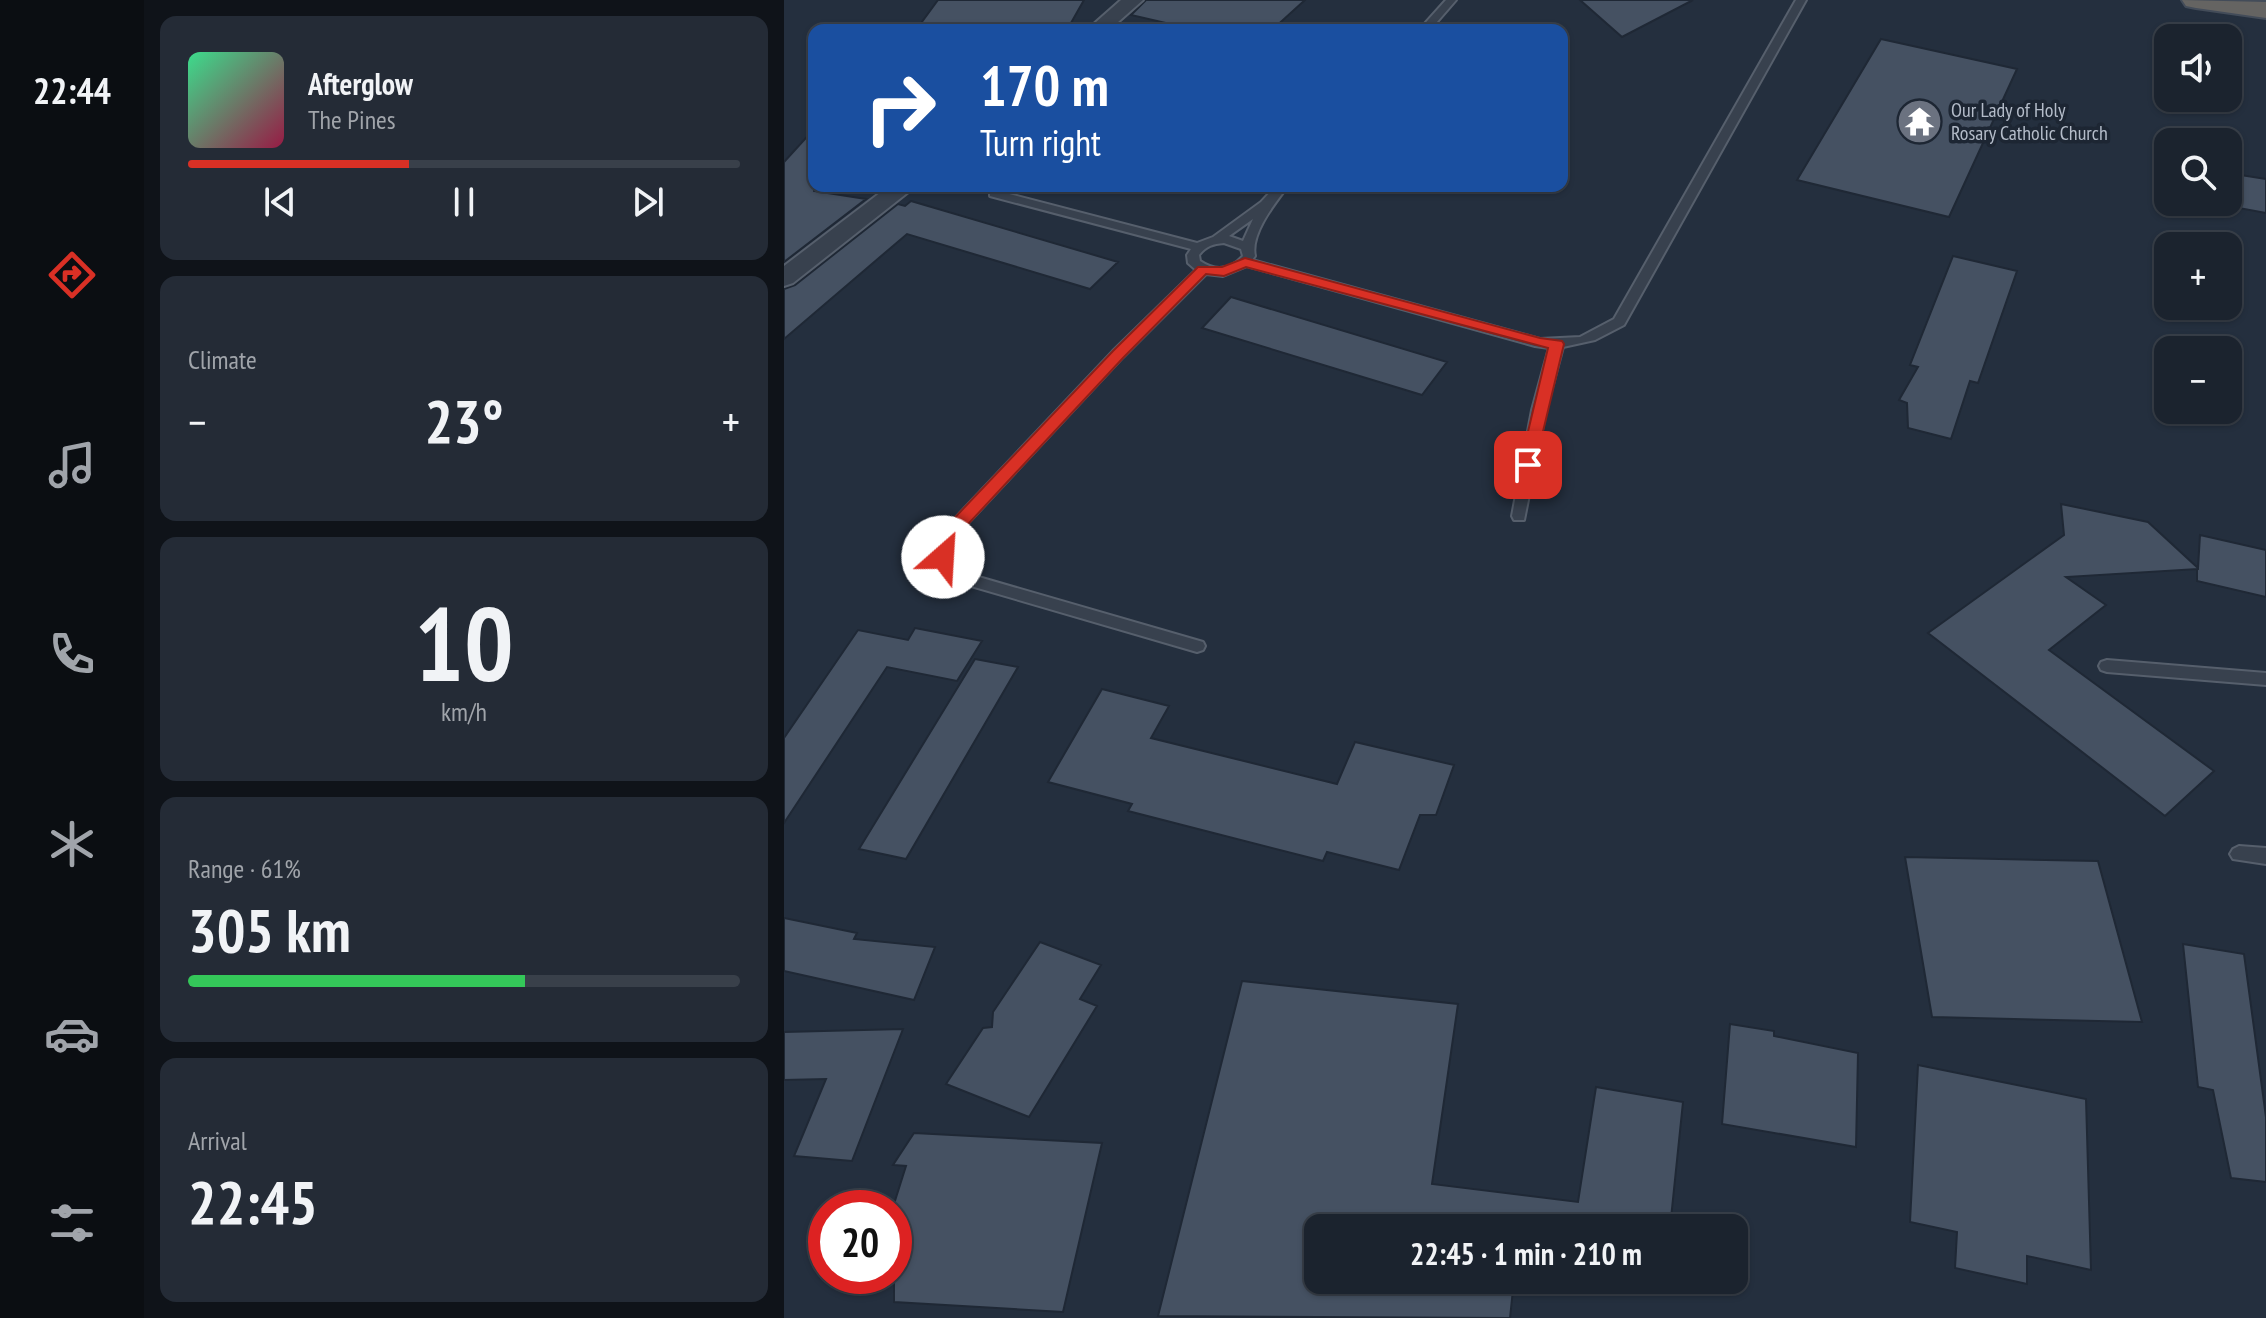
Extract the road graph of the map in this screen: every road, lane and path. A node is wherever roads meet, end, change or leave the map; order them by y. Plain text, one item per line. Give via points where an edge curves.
1 (1133, 0) edge
2 (1451, 0) edge
3 (1801, 0) edge
4 (2196, 0) edge
5 (2266, 10) edge
6 (1104, 24) edge
7 (1429, 24) edge
8 (896, 192) edge
9 (1277, 192) edge
10 (994, 194) dead end
11 (1265, 205) junction
12 (1218, 239) junction
13 (1199, 247) junction
14 (1247, 247) junction
15 (1245, 262) junction
16 (1203, 270) junction
17 (784, 278) edge
18 (1557, 344) junction
19 (1519, 516) dead end
20 (1197, 646) dead end
21 (2107, 666) dead end
22 (2266, 679) edge
23 (2239, 854) dead end
24 (2266, 856) edge

1 - 6 street
2 - 7 lane
3 - 18 lane via 1619,322 1600,336
4 - 5 highway
8 - 17 street
9 - 11 lane
10 - 13 lane
11 - 12 lane
11 - 14 lane
12 - 13 lane
12 - 14 lane
13 - 16 lane via 1192,259
14 - 15 lane
15 - 16 lane via 1224,272
15 - 18 lane
16 - 20 lane via 949,534 943,557 952,575
18 - 19 lane
21 - 22 lane
23 - 24 lane

